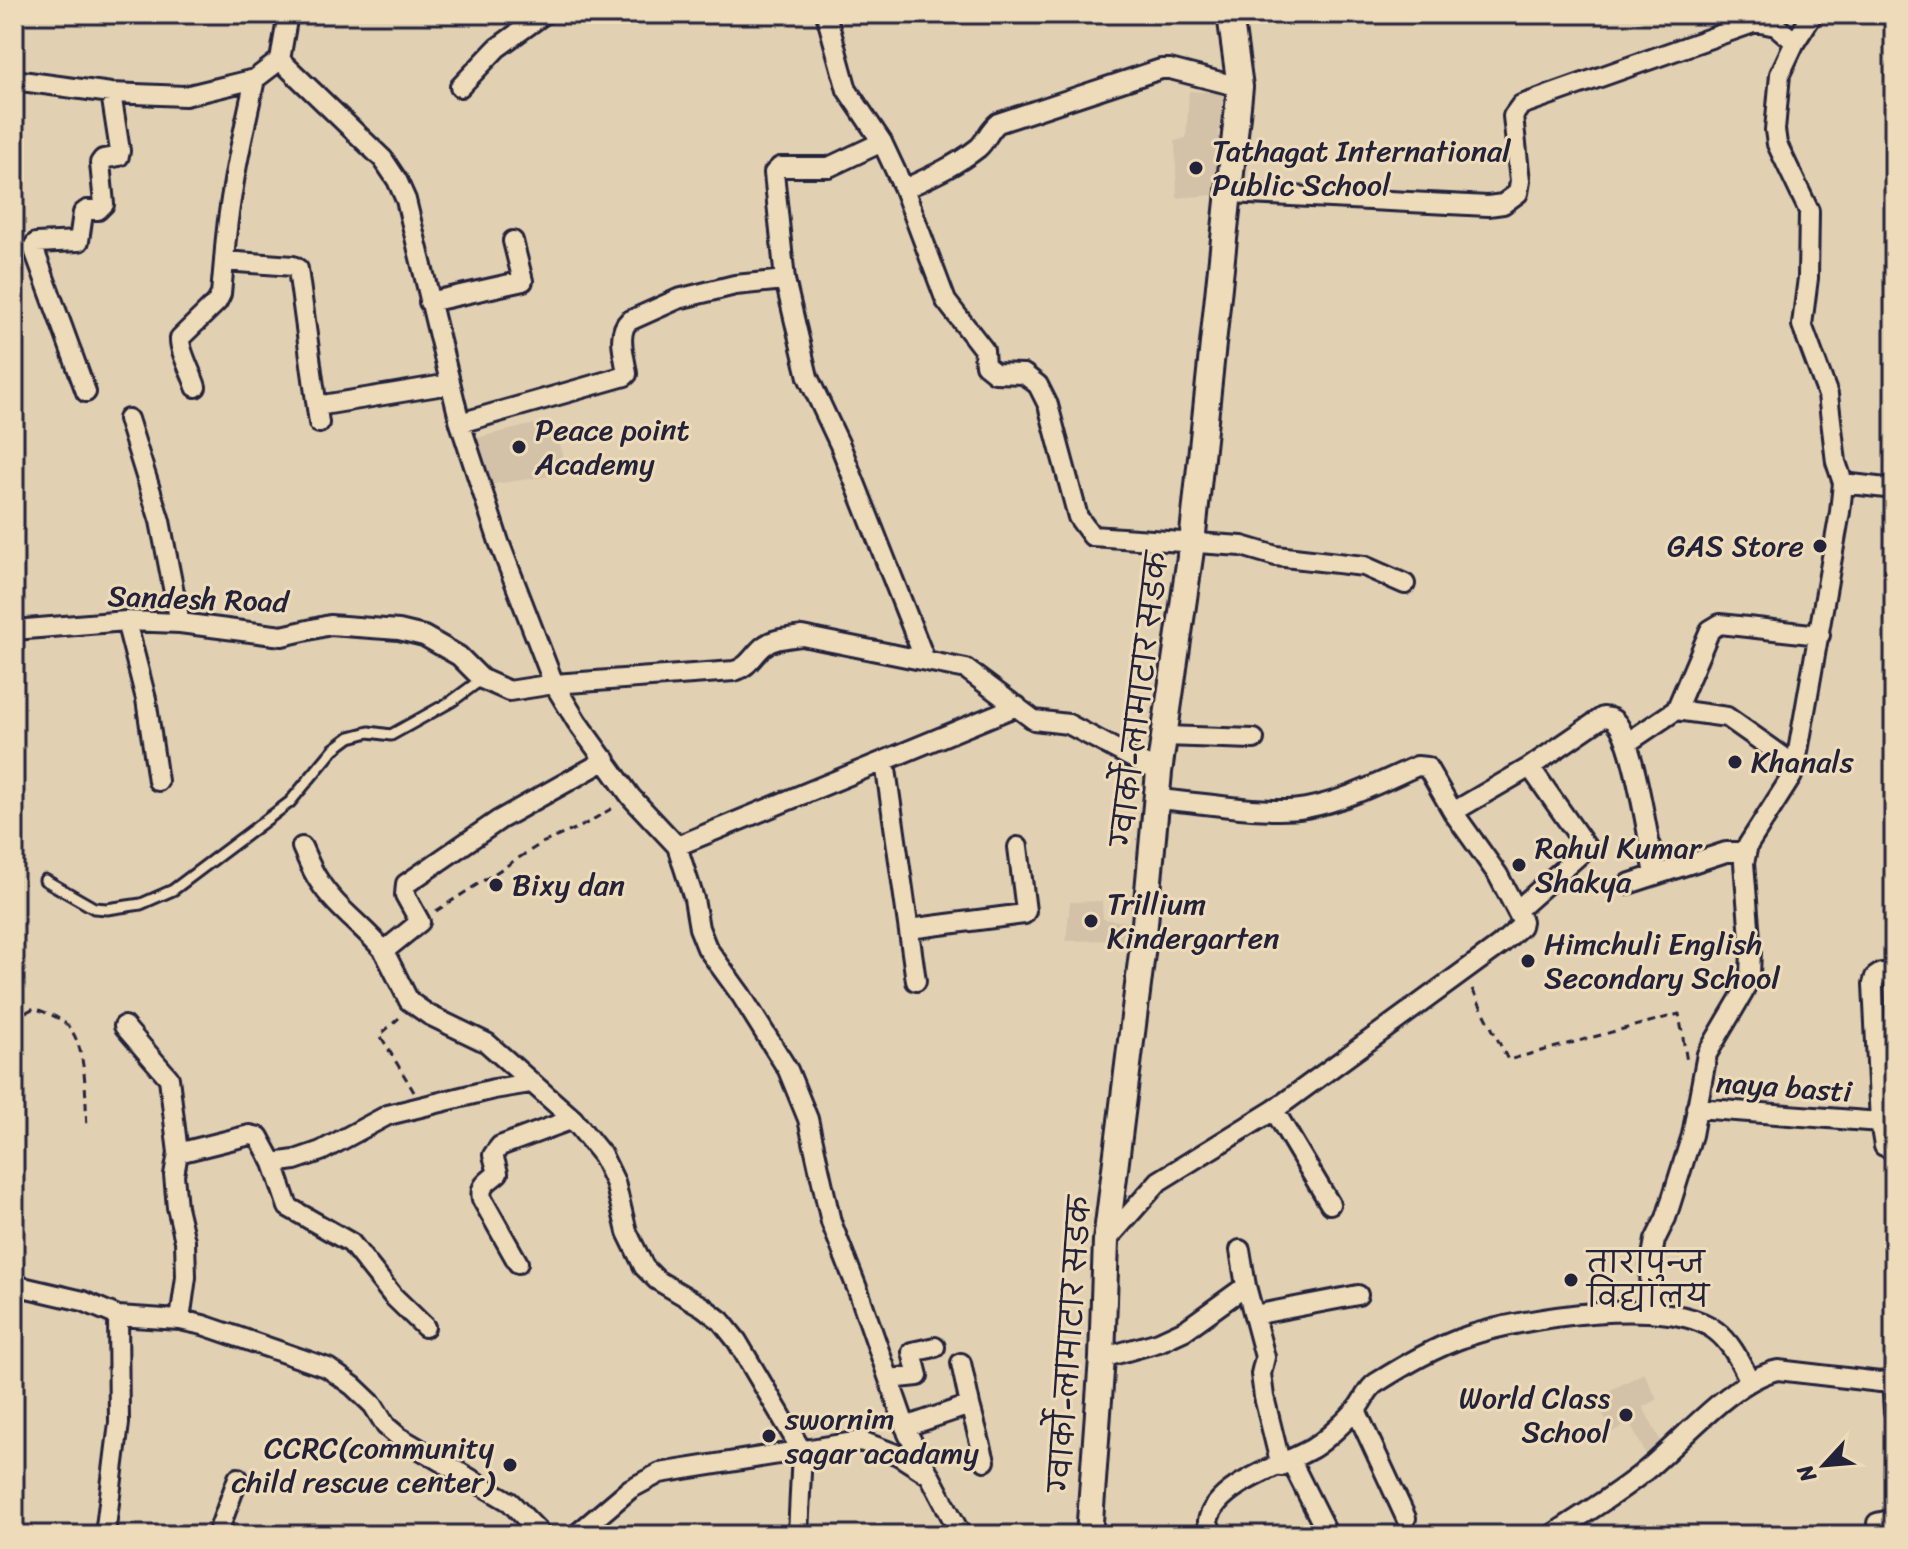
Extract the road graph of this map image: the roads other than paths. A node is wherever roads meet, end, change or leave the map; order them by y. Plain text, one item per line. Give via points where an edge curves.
1 (288, 14) edge
2 (544, 14) edge
3 (826, 14) edge
4 (1230, 14) edge
5 (1813, 14) edge
6 (1795, 42) junction
7 (280, 60) junction
8 (255, 79) junction
9 (14, 80) edge
10 (460, 87) dead end
11 (1240, 87) junction
12 (111, 93) junction
13 (882, 142) junction
14 (904, 189) junction
15 (1229, 193) junction
16 (513, 241) dead end
17 (224, 261) junction
18 (785, 280) junction
19 (429, 302) junction
20 (450, 384) junction
21 (196, 387) dead end
22 (86, 392) dead end
23 (128, 419) dead end
24 (460, 423) junction
25 (1894, 471) edge
26 (1843, 483) junction
27 (1889, 488) edge
28 (1192, 543) junction
29 (1405, 584) dead end
30 (126, 621) junction
31 (180, 623) junction
32 (14, 630) edge
33 (1820, 635) junction
34 (925, 660) junction
35 (482, 679) junction
36 (554, 684) junction
37 (1017, 706) junction
38 (1676, 710) junction
39 (1164, 736) junction
40 (1254, 739) dead end
41 (1627, 743) junction
42 (606, 760) junction
43 (885, 762) junction
44 (1795, 765) junction
45 (1530, 767) junction
46 (1159, 772) junction
47 (158, 781) dead end
48 (1157, 799) junction
49 (1453, 812) junction
50 (677, 846) junction
51 (302, 847) dead end
52 (1018, 847) dead end
53 (1746, 852) junction
54 (1655, 874) junction
55 (45, 880) dead end
56 (1628, 884) dead end
57 (1517, 910) junction
58 (909, 929) junction
59 (384, 951) junction
60 (1894, 973) edge
61 (916, 981) dead end
62 (124, 1026) dead end
63 (530, 1083) junction
64 (1696, 1108) junction
65 (1274, 1110) junction
66 (573, 1119) junction
67 (1880, 1122) junction
68 (1894, 1149) edge
69 (178, 1153) junction
70 (273, 1163) junction
71 (1330, 1204) dead end
72 (1106, 1241) junction
73 (1240, 1250) dead end
74 (518, 1263) dead end
75 (14, 1285) edge
76 (1246, 1286) junction
77 (1358, 1295) dead end
78 (1651, 1311) junction
79 (1254, 1315) junction
80 (118, 1316) junction
81 (180, 1320) junction
82 (425, 1327) dead end
83 (930, 1348) dead end
84 (1102, 1358) junction
85 (961, 1363) dead end
86 (889, 1379) junction
87 (1750, 1381) junction
88 (1893, 1381) edge
89 (970, 1405) junction
90 (1356, 1410) junction
91 (1894, 1411) edge
92 (905, 1427) junction
93 (802, 1451) junction
94 (985, 1461) dead end
95 (1285, 1462) junction
96 (930, 1475) junction
97 (238, 1478) dead end
98 (1406, 1518) dead end
99 (1894, 1519) edge
100 (105, 1535) edge
101 (217, 1535) edge
102 (542, 1535) edge
103 (576, 1535) edge
104 (798, 1535) edge
105 (961, 1535) edge
106 (1089, 1535) edge
107 (1212, 1535) edge
108 (1328, 1535) edge
109 (1552, 1535) edge
110 (1878, 1535) edge

1 - 7 street
2 - 10 street via 497,48
3 - 13 street via 847,90
4 - 11 main road, ग्वार्को-लामाटार सडक
5 - 6 street
6 - 15 street via 1776,26 1756,22 1521,105 1513,116 1518,193 1503,204
6 - 26 street via 1780,74 1775,130 1809,211 1802,325 1828,395
7 - 8 street
7 - 19 street via 383,159 397,180
8 - 12 street via 185,96
8 - 17 street via 236,165
9 - 12 street
11 - 14 street via 1161,69 998,123 982,145
11 - 15 main road, ग्वार्को-लामाटार सडक
12 - 22 street via 120,151 100,163 104,204 83,213 79,241 33,247
13 - 14 street
13 - 18 street via 829,167 774,173
14 - 28 street via 946,301 984,350 985,365 995,373 1024,374 1038,385 1078,517 1092,536
15 - 28 main road, ग्वार्को-लामाटार सडक
16 - 19 street via 523,281
17 - 20 street via 298,269 318,414
17 - 21 street via 217,302 180,338 179,348
18 - 24 street via 678,299 629,321 622,334 625,376
18 - 34 street via 808,377
19 - 20 street
20 - 24 street
23 - 31 street via 160,521
24 - 36 street
25 - 27 street
26 - 27 street
26 - 33 street
28 - 29 street via 1364,566
28 - 39 main road, ग्वार्को-लामाटार सडक
30 - 31 street, Sandesh Road
30 - 32 street, Sandesh Road
30 - 47 street via 146,699
31 - 35 street, Sandesh Road via 282,636 330,625 399,630 424,636 459,656
33 - 38 street via 1715,626
33 - 44 street
34 - 36 street, Sandesh Road via 802,636 765,645 744,668 734,671
34 - 37 street, Sandesh Road via 966,669
35 - 36 street, Sandesh Road via 509,691
35 - 55 lane via 391,735 369,732 350,737 290,802 198,873 152,900 94,908
36 - 42 street
37 - 43 street
37 - 46 street, Sandesh Road via 1034,720 1068,724
38 - 41 street
38 - 44 street via 1727,717
39 - 40 street
39 - 46 main road, ग्वार्को-लामाटार सडक
41 - 45 street via 1617,723 1603,717
41 - 54 street
42 - 50 street via 631,797
42 - 59 street via 499,820 406,884 405,895 420,922
43 - 50 street
43 - 58 street
44 - 53 street
45 - 49 street
45 - 57 street via 1587,848
46 - 48 main road, ग्वार्को-लामाटार सडक
48 - 49 street via 1304,809 1339,801 1422,765
48 - 72 main road, ग्वार्को-लामाटार सडक
49 - 57 street
50 - 86 street via 707,948 788,1070 803,1106 831,1222
51 - 59 street via 318,881
52 - 58 street via 1024,914
53 - 54 street via 1726,852
53 - 64 street via 1750,975 1707,1054
54 - 56 street
57 - 65 street via 1521,926
58 - 61 street
59 - 63 street via 409,1001 487,1043
60 - 67 street via 1881,973 1873,984
62 - 69 street via 169,1078
63 - 66 street
63 - 70 street via 388,1115 321,1151
64 - 67 street, naya basti
64 - 78 street via 1692,1135 1655,1240
65 - 71 street
65 - 72 street via 1159,1181
66 - 74 street via 500,1146 493,1155 498,1173 483,1185 482,1199
66 - 93 street via 602,1155 615,1182 627,1232 644,1267 721,1321
67 - 68 street, naya basti via 1884,1145
69 - 70 street via 250,1135 259,1137
69 - 81 street via 174,1175 186,1277
70 - 82 street via 288,1207 351,1243
72 - 84 main road, ग्वार्को-लामाटार सडक
73 - 76 street
75 - 80 street via 83,1301
76 - 79 street
76 - 84 street via 1185,1330
77 - 79 street
78 - 87 street via 1715,1329
78 - 90 street via 1603,1312 1467,1336 1372,1386
79 - 95 street via 1265,1357 1264,1397
80 - 81 street
80 - 100 street via 119,1423
81 - 102 street via 328,1368 373,1405 399,1437 510,1502
83 - 86 street via 912,1352 918,1376
84 - 106 main road, ग्वार्को-लामाटार सडक
85 - 89 street
86 - 92 street
87 - 88 street via 1778,1370
87 - 109 street via 1645,1472
88 - 91 street
89 - 92 street
89 - 94 street
90 - 95 street via 1317,1446
90 - 98 street
92 - 96 street
93 - 96 street via 861,1441
93 - 103 street via 660,1473 630,1489
93 - 104 street
95 - 107 street via 1215,1502 1208,1521
95 - 108 street
96 - 105 street
97 - 101 street
99 - 110 street via 1877,1523

